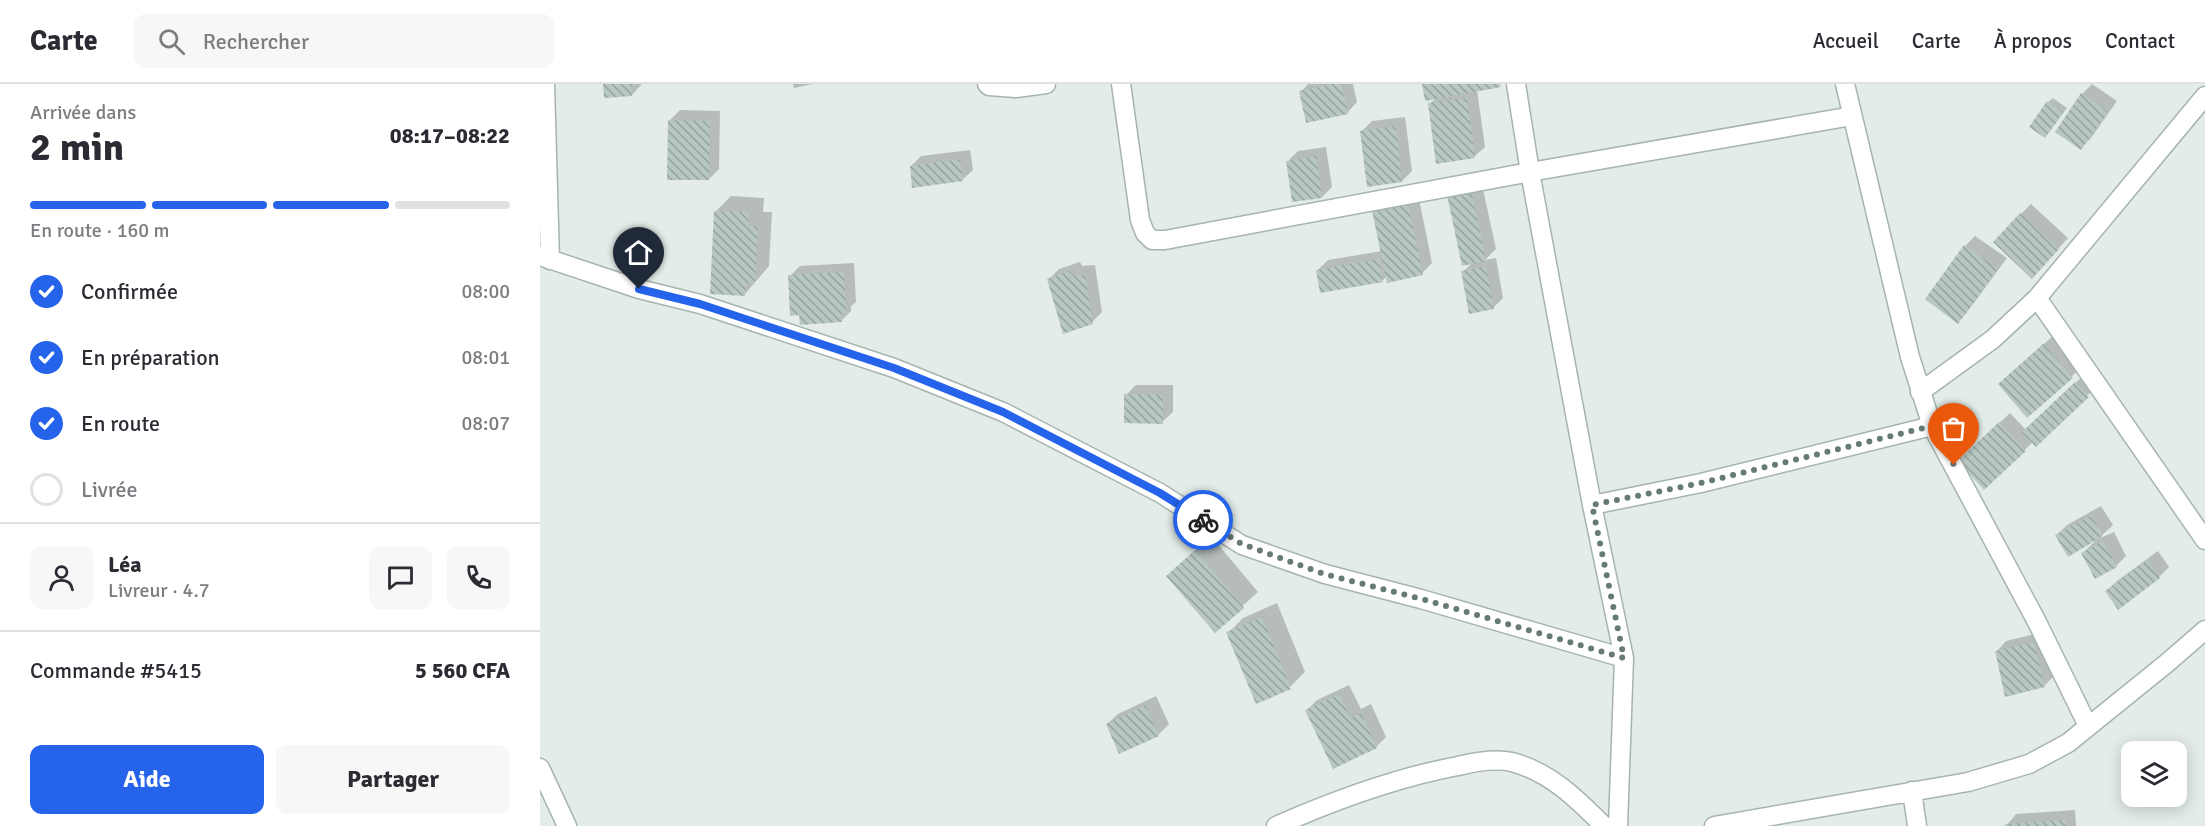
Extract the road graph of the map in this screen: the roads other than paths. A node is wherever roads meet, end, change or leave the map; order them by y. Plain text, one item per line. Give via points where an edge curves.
1 (545, 84) edge
2 (987, 84) edge
3 (1046, 84) edge
4 (1121, 84) edge
5 (1516, 84) edge
6 (1845, 84) edge
7 (2199, 84) edge
8 (2205, 90) edge
9 (2205, 96) edge
10 (1852, 116) junction
11 (1530, 172) junction
12 (545, 258) edge
13 (2037, 298) junction
14 (1920, 392) junction
15 (1932, 426) junction
16 (1592, 505) junction
17 (2205, 540) edge
18 (2205, 630) edge
19 (1624, 658) junction
20 (2088, 726) junction
21 (540, 768) edge
22 (1912, 791) junction
23 (567, 826) edge
24 (1276, 826) edge
25 (1604, 826) edge
26 (1618, 826) edge
27 (1714, 826) edge
28 (1917, 826) edge

1 - 12 street
2 - 3 street via 1016,88
4 - 11 street via 1140,220 1152,240
5 - 11 street
6 - 10 street
7 - 8 street
9 - 13 street
10 - 11 street
10 - 14 street
11 - 16 street
12 - 19 street via 894,368 1003,412 1160,493 1242,544 1324,574
13 - 14 street via 1993,339
13 - 17 street
14 - 15 street
15 - 16 street via 1701,483
15 - 20 street
16 - 19 street
18 - 20 street
19 - 26 street
20 - 22 street via 2068,743 2029,764 1968,782
21 - 23 street
22 - 27 street
22 - 28 street
24 - 25 street via 1336,800 1409,777 1480,761 1510,761 1543,774 1574,796

